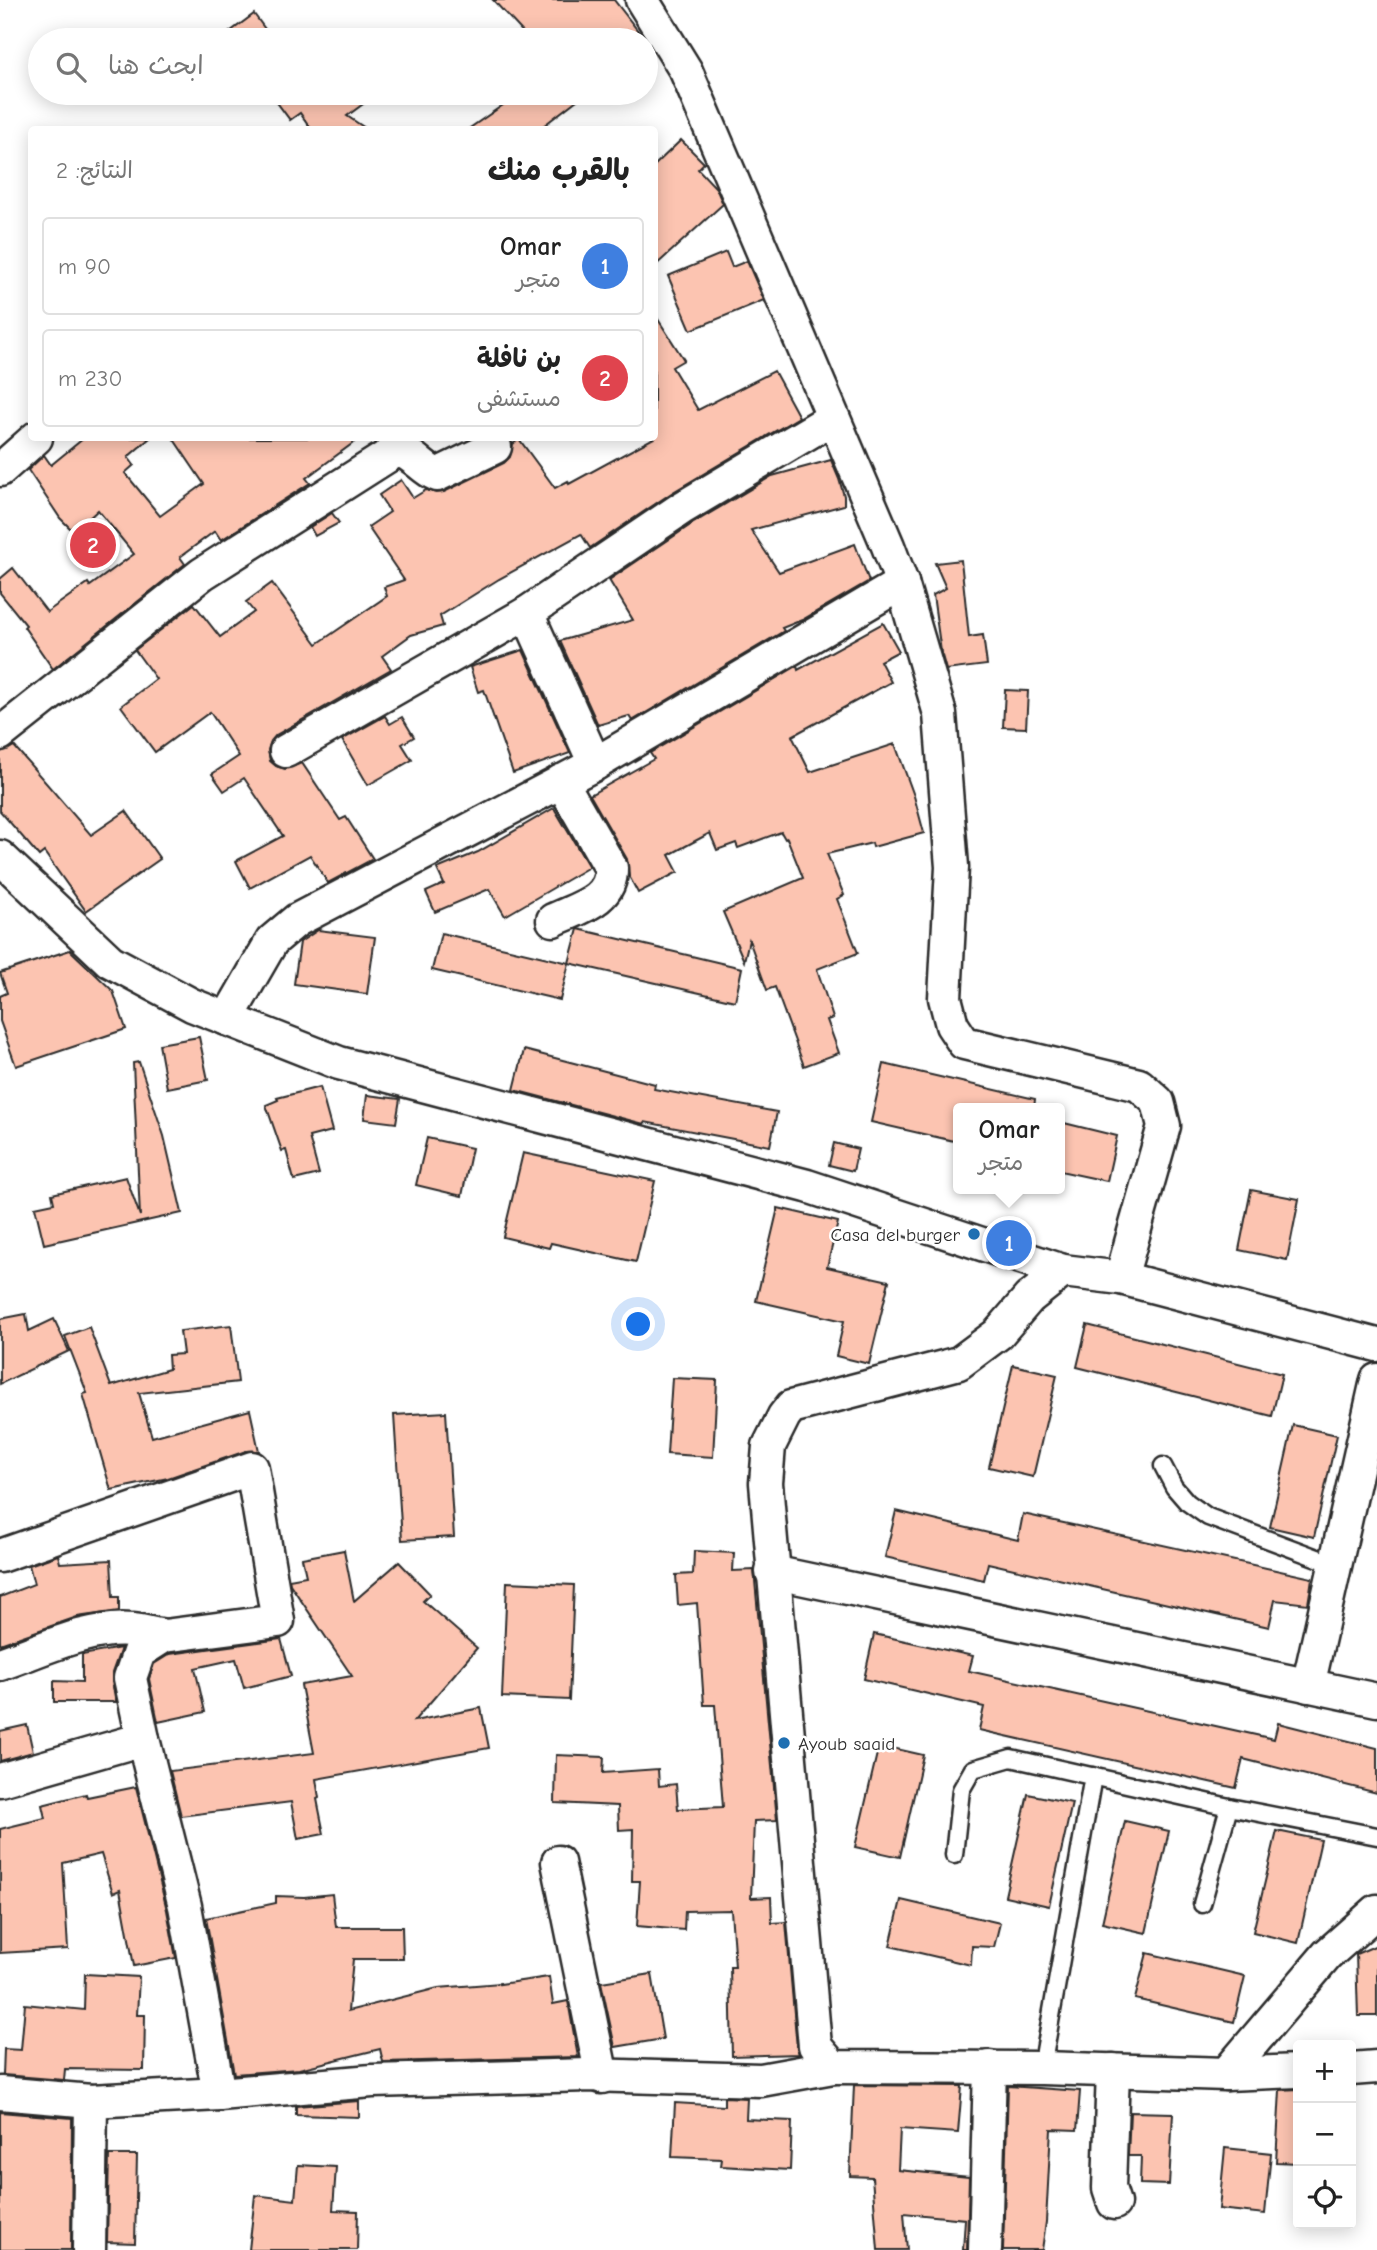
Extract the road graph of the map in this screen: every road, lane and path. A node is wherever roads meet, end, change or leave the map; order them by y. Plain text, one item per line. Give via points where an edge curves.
1 (642, 0) edge
2 (833, 418) junction
3 (33, 441) edge
4 (495, 447) dead end
5 (0, 470) edge
6 (902, 583) junction
7 (527, 613) junction
8 (0, 734) edge
9 (286, 751) dead end
10 (595, 764) junction
11 (561, 781) junction
12 (0, 857) edge
13 (552, 920) dead end
14 (227, 1019) junction
15 (1063, 1271) junction
16 (1121, 1278) junction
17 (1377, 1345) edge
18 (1377, 1380) edge
19 (1163, 1466) dead end
20 (0, 1556) edge
21 (1336, 1565) junction
22 (772, 1572) junction
23 (164, 1636) junction
24 (0, 1664) edge
25 (1308, 1686) junction
26 (1377, 1700) edge
27 (143, 1739) junction
28 (1093, 1776) junction
29 (0, 1780) edge
30 (1229, 1807) junction
31 (1377, 1836) edge
32 (954, 1855) dead end
33 (558, 1861) dead end
34 (1202, 1904) dead end
35 (1377, 1911) edge
36 (833, 2067) junction
37 (990, 2067) junction
38 (1042, 2067) junction
39 (1377, 2067) edge
40 (1356, 2068) edge
41 (1113, 2070) junction
42 (1293, 2071) edge
43 (1226, 2074) junction
44 (602, 2077) junction
45 (0, 2093) edge
46 (219, 2094) junction
47 (91, 2101) junction
48 (1114, 2203) dead end
49 (89, 2250) edge
50 (985, 2250) edge

1 - 2 street via 685,71
2 - 6 street
2 - 7 street via 682,508
3 - 5 street
4 - 8 street via 437,475 397,450 202,575
6 - 10 street
6 - 16 street via 940,714 952,867 945,998 952,1025 964,1043 1139,1085 1157,1102 1164,1126
7 - 9 street
7 - 10 street
10 - 11 street
11 - 13 street via 611,868 611,879 596,900
11 - 14 street via 297,920 272,941
12 - 14 street via 110,961
14 - 15 street via 339,1063 807,1185
15 - 16 street
15 - 22 street via 1029,1298 998,1334 959,1363 791,1407 769,1446 766,1483
16 - 17 street
18 - 21 street
19 - 21 lane via 1174,1488 1208,1517
20 - 23 street via 252,1468 278,1621
21 - 25 street
22 - 25 street
22 - 36 street via 815,2046
23 - 24 street via 111,1630
23 - 27 street via 139,1652 130,1678
25 - 26 street
27 - 29 street
27 - 46 street via 186,1906
28 - 30 lane
28 - 32 lane via 1010,1758 973,1769 961,1790
28 - 38 lane
30 - 31 lane
30 - 34 lane
33 - 44 street
35 - 43 street via 1327,1955
36 - 37 street
36 - 44 street via 761,2080
37 - 38 street
37 - 50 street
38 - 41 street
39 - 40 street
41 - 43 street
41 - 48 street via 1109,2188
42 - 43 street
44 - 46 street via 372,2081
45 - 47 street
46 - 47 street
47 - 49 street

